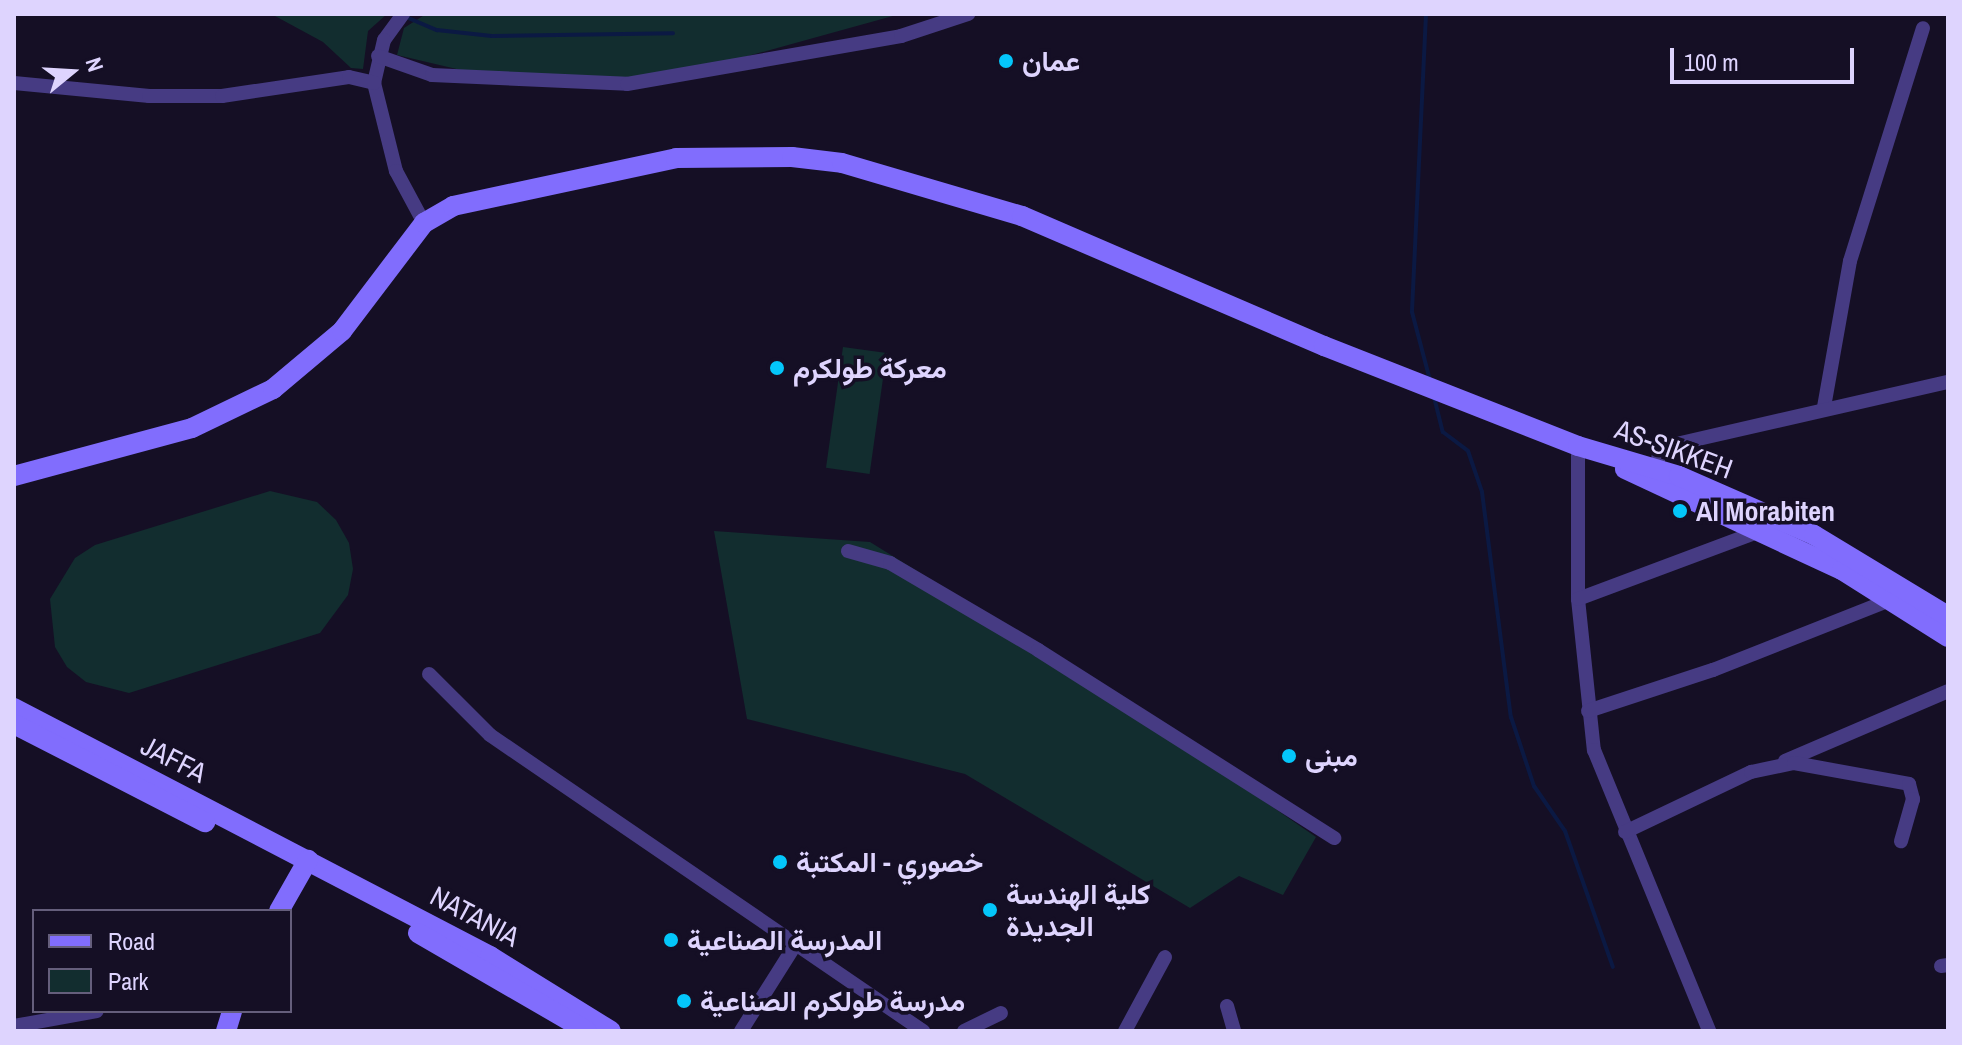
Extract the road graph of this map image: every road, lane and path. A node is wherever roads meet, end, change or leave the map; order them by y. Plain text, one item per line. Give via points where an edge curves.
1 (403, 14) edge
2 (968, 14) edge
3 (1923, 28) dead end
4 (378, 56) junction
5 (14, 83) edge
6 (374, 83) junction
7 (424, 223) junction
8 (1948, 382) edge
9 (1824, 407) junction
10 (1578, 446) junction
11 (1657, 469) junction
12 (14, 476) edge
13 (1754, 533) junction
14 (848, 551) dead end
15 (1578, 599) junction
16 (1889, 601) junction
17 (1948, 616) edge
18 (1948, 637) edge
19 (429, 674) dead end
20 (1948, 691) edge
21 (14, 708) edge
22 (1588, 711) junction
23 (14, 724) edge
24 (1781, 763) junction
25 (1625, 832) junction
26 (1334, 838) dead end
27 (1901, 841) dead end
28 (305, 866) junction
29 (280, 909) edge
30 (794, 947) junction
31 (1165, 957) dead end
32 (1227, 1006) dead end
33 (86, 1013) edge
34 (1001, 1013) dead end
35 (14, 1026) edge
36 (587, 1031) edge
37 (611, 1031) edge
38 (741, 1031) edge
39 (923, 1031) edge
40 (964, 1031) edge
41 (1125, 1031) edge
42 (1234, 1031) edge
43 (1709, 1031) edge

1 - 4 street
2 - 4 street via 901,36 627,84 432,75
3 - 9 street via 1850,261
4 - 6 street
5 - 6 street via 149,96 222,96 349,77
6 - 7 street via 396,171
7 - 10 street via 453,206 676,158 766,155 842,163 1022,216 1324,346
7 - 12 street via 342,331 264,395 192,428
8 - 9 street
9 - 11 street via 1672,445 1659,453
10 - 11 street, AS-SIKKEH
10 - 13 street, AS-SIKKEH
10 - 15 street
11 - 17 street, AS-SIKKEH via 1814,535
13 - 15 street
13 - 16 street, AS-SIKKEH via 1842,570
14 - 26 street via 890,563 1038,650
15 - 22 street
16 - 18 street, AS-SIKKEH
16 - 22 street via 1713,670
19 - 30 street via 490,735
20 - 24 street
21 - 28 street, JAFFA
22 - 25 street via 1601,776
23 - 28 street, JAFFA
24 - 25 street
24 - 27 street via 1909,784 1913,799
25 - 43 street
28 - 29 street
28 - 36 street, NATANIA
28 - 37 street, NATANIA via 530,977
30 - 38 street
30 - 39 street
31 - 41 street
32 - 42 street
33 - 35 street
34 - 40 street

